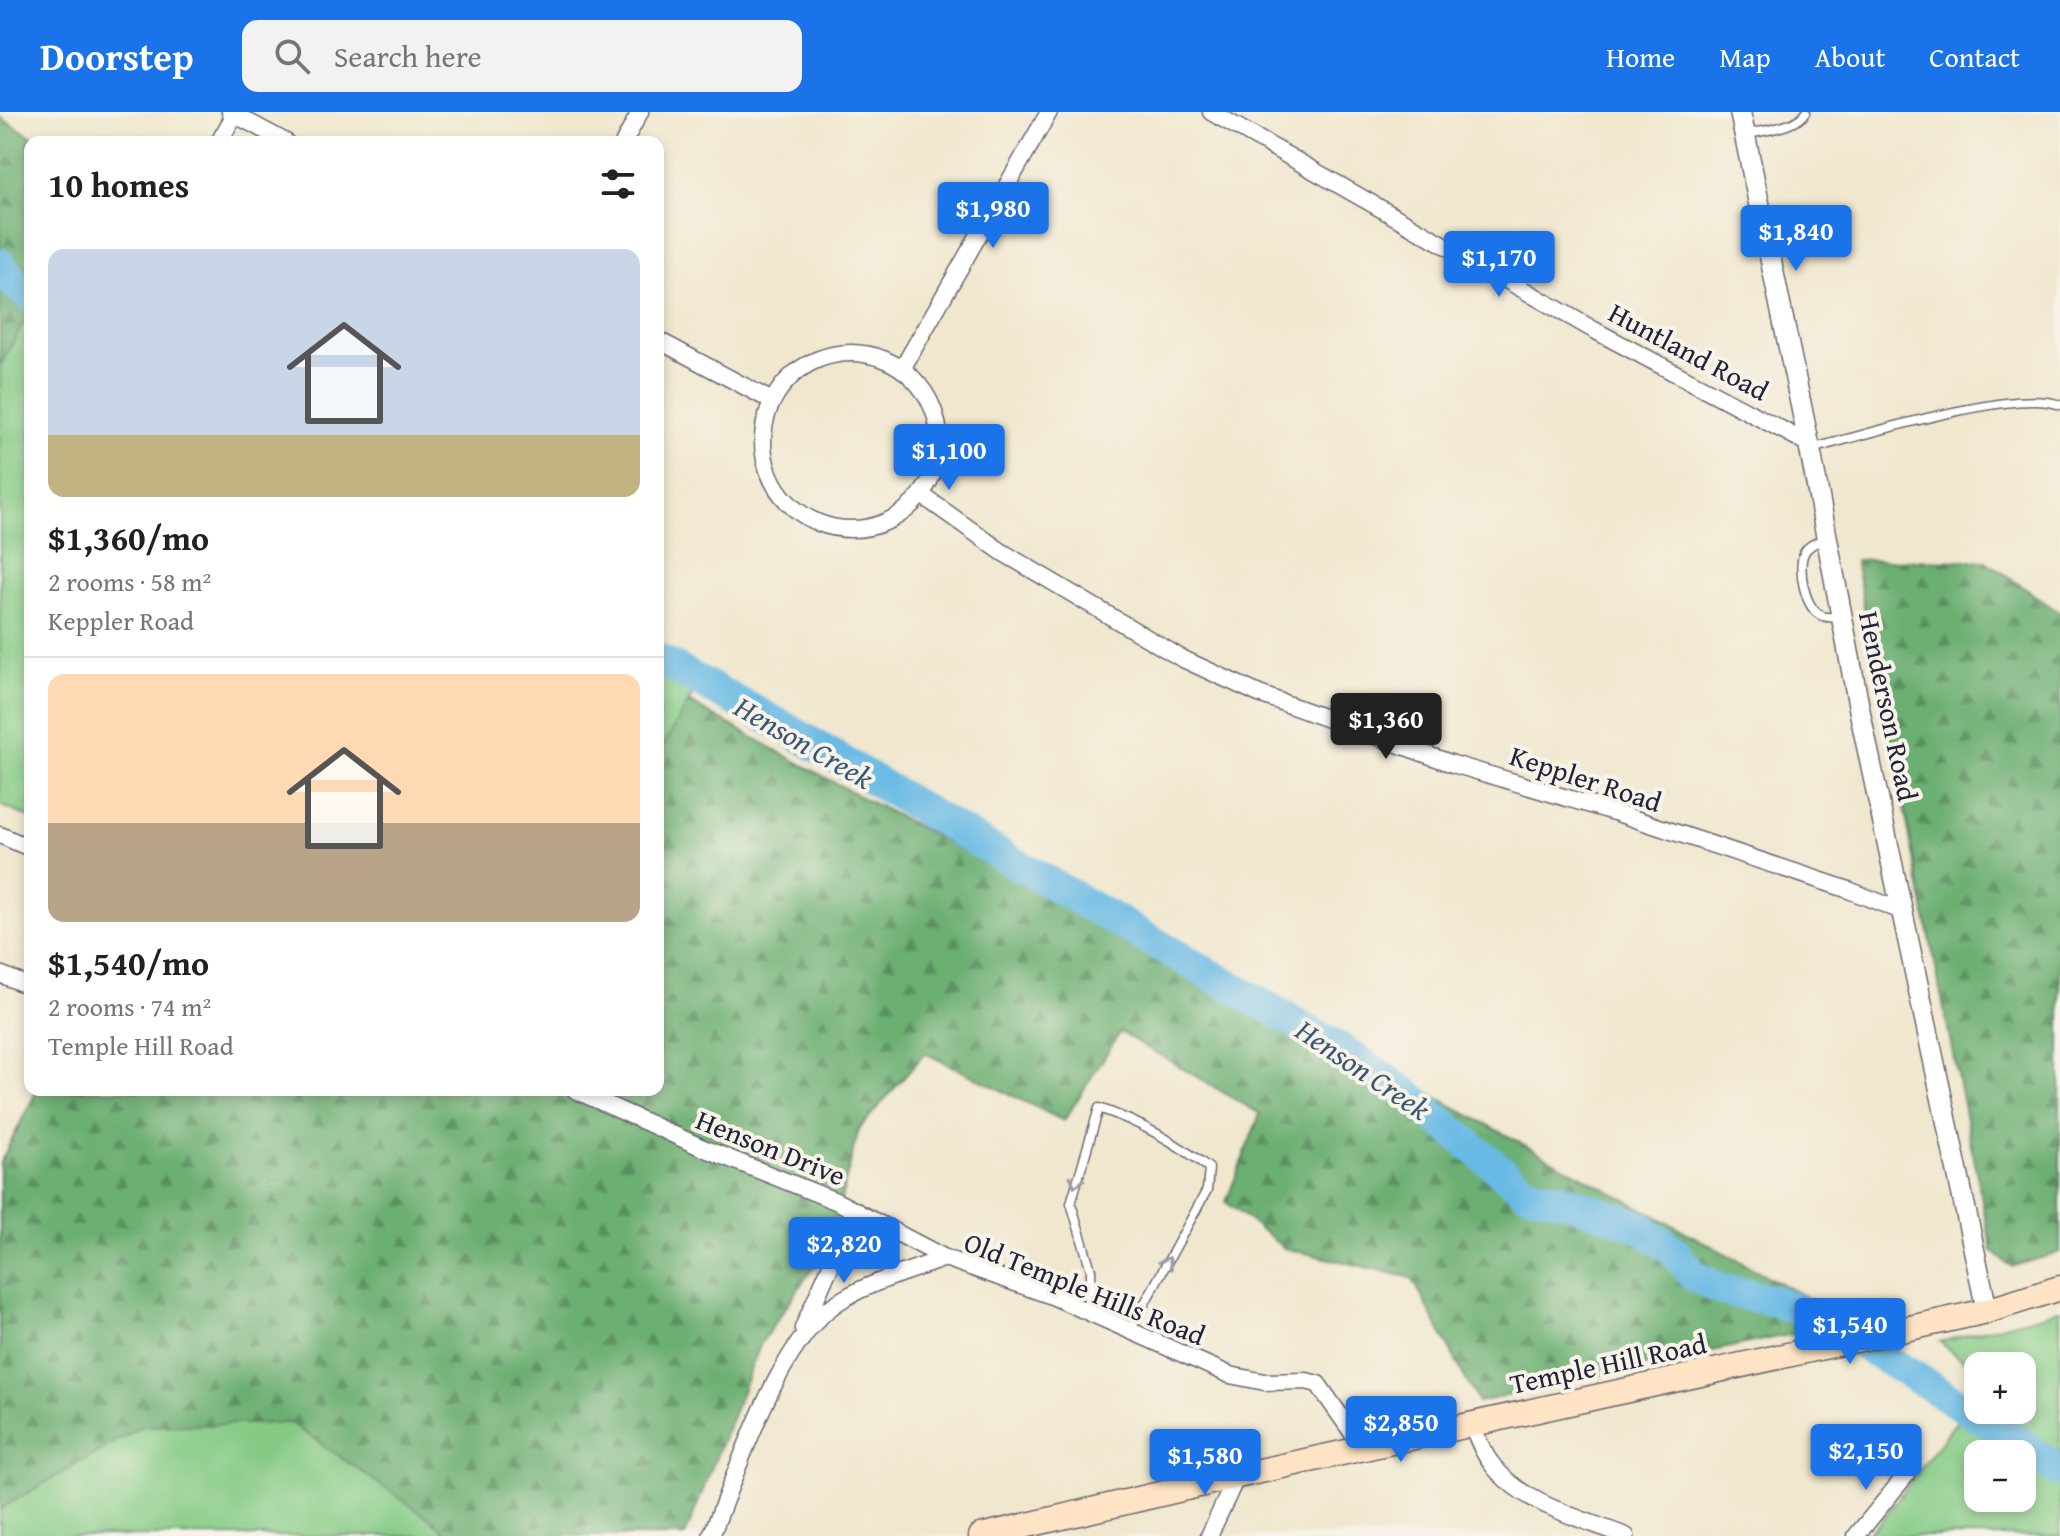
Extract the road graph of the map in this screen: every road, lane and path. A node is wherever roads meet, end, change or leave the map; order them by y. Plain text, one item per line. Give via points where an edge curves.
1 (640, 112) edge
2 (1049, 112) edge
3 (1211, 112) edge
4 (1740, 112) edge
5 (1806, 112) edge
6 (233, 113) edge
7 (1745, 135) junction
8 (222, 136) edge
9 (275, 136) edge
10 (627, 136) edge
11 (664, 343) edge
12 (902, 369) junction
13 (772, 401) junction
14 (2060, 405) edge
15 (1809, 446) junction
16 (923, 496) junction
17 (1827, 538) junction
18 (1842, 618) junction
19 (0, 835) edge
20 (24, 845) edge
21 (1904, 912) junction
22 (0, 974) edge
23 (24, 984) edge
24 (588, 1096) edge
25 (855, 1210) junction
26 (945, 1258) junction
27 (2060, 1288) edge
28 (1085, 1310) junction
29 (1987, 1311) junction
30 (1129, 1330) junction
31 (796, 1344) junction
32 (1472, 1424) junction
33 (1363, 1448) junction
34 (1906, 1475) dead end
35 (1237, 1476) junction
36 (711, 1536) edge
37 (981, 1536) edge
38 (1209, 1536) edge
39 (1626, 1536) edge
40 (1856, 1536) edge

1 - 10 street
2 - 12 street
3 - 15 street, Huntland Road
4 - 7 street, Henderson Road
5 - 7 lane via 1802,118
6 - 8 street
6 - 9 street
7 - 15 street, Henderson Road
11 - 13 street
12 - 13 street via 862,353 830,356 800,368
12 - 16 street via 919,385 938,428 935,475
13 - 16 street via 764,423 767,470 794,509 837,529 861,529 905,512
14 - 15 lane via 2033,401 1962,410
15 - 17 street, Henderson Road
16 - 21 street, Keppler Road via 990,544 1181,658 1259,694 1453,764 1614,812
17 - 18 street, Henderson Road
17 - 18 lane via 1804,553 1804,584 1810,606 1821,615
18 - 21 street, Henderson Road
19 - 20 street
21 - 29 street, Henderson Road
22 - 23 street
24 - 25 street, Henson Drive
25 - 26 street, Henson Drive
25 - 31 street
26 - 28 street, Old Temple Hills Road
26 - 31 street, Old Temple Hills Road via 842,1299
27 - 29 main road, Temple Hill Road
28 - 30 street, Old Temple Hills Road
30 -> 28 lane via 1207,1190 1209,1168 1129,1119 1099,1108 1071,1203 1091,1270
29 - 32 main road, Temple Hill Road
30 - 33 street, Old Temple Hills Road via 1240,1378 1318,1384
31 - 36 street, Old Temple Hills Road via 760,1415
32 - 33 main road, Temple Hill Road
32 - 39 street via 1489,1461 1510,1483 1532,1498
33 - 35 main road, Temple Hill Road
34 - 40 street
35 - 37 main road, Temple Hill Road
35 - 38 street

